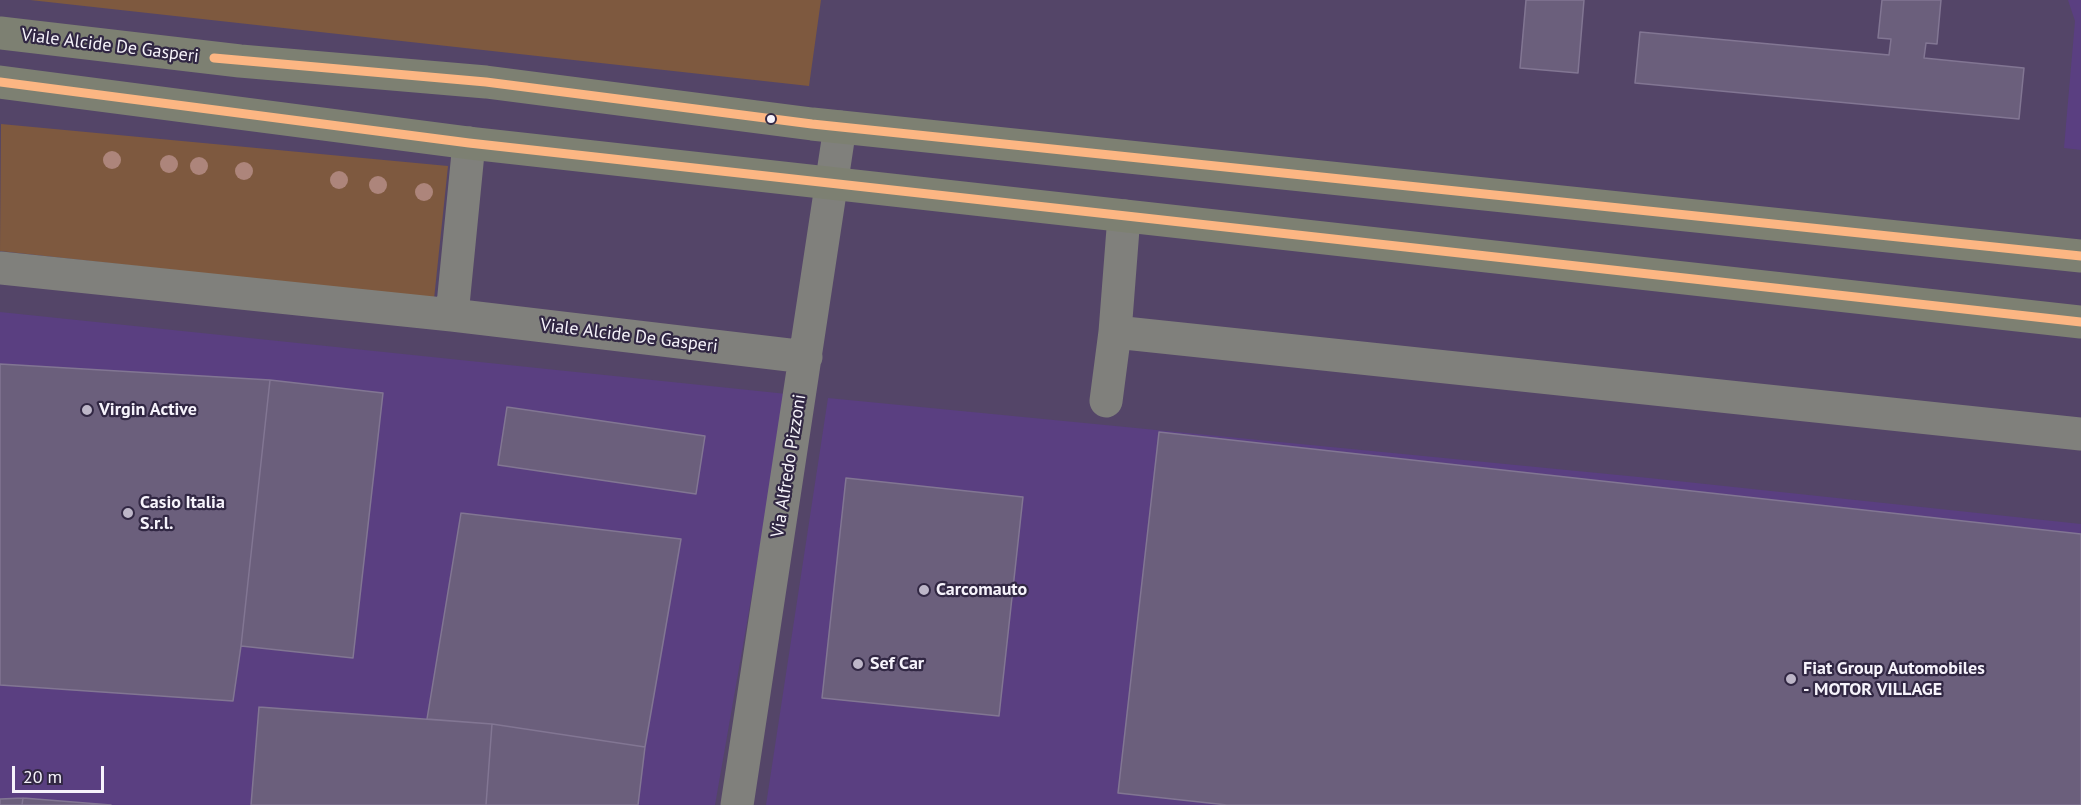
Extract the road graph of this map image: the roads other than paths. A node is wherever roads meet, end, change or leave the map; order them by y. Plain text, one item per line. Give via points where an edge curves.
1 (0, 33) edge
2 (0, 82) edge
3 (840, 127) junction
4 (469, 143) junction
5 (832, 184) junction
6 (1124, 216) junction
7 (2081, 256) edge
8 (0, 268) edge
9 (452, 315) junction
10 (2081, 322) edge
11 (1115, 332) junction
12 (806, 357) junction
13 (1106, 401) dead end
14 (2081, 434) edge
15 (737, 805) edge

1 - 3 main road, Viale Alcide De Gasperi via 240,61 486,82
2 - 4 main road
3 - 5 street, Via Alfredo Pizzoni
3 - 7 main road, Viale Alcide De Gasperi
4 - 5 main road
4 - 9 street
5 - 6 main road
5 - 12 street, Via Alfredo Pizzoni
6 - 10 main road
6 - 11 street
8 - 9 street, Viale Alcide De Gasperi
9 - 12 street, Viale Alcide De Gasperi
11 - 13 street
11 - 14 street
12 - 15 street, Via Alfredo Pizzoni

